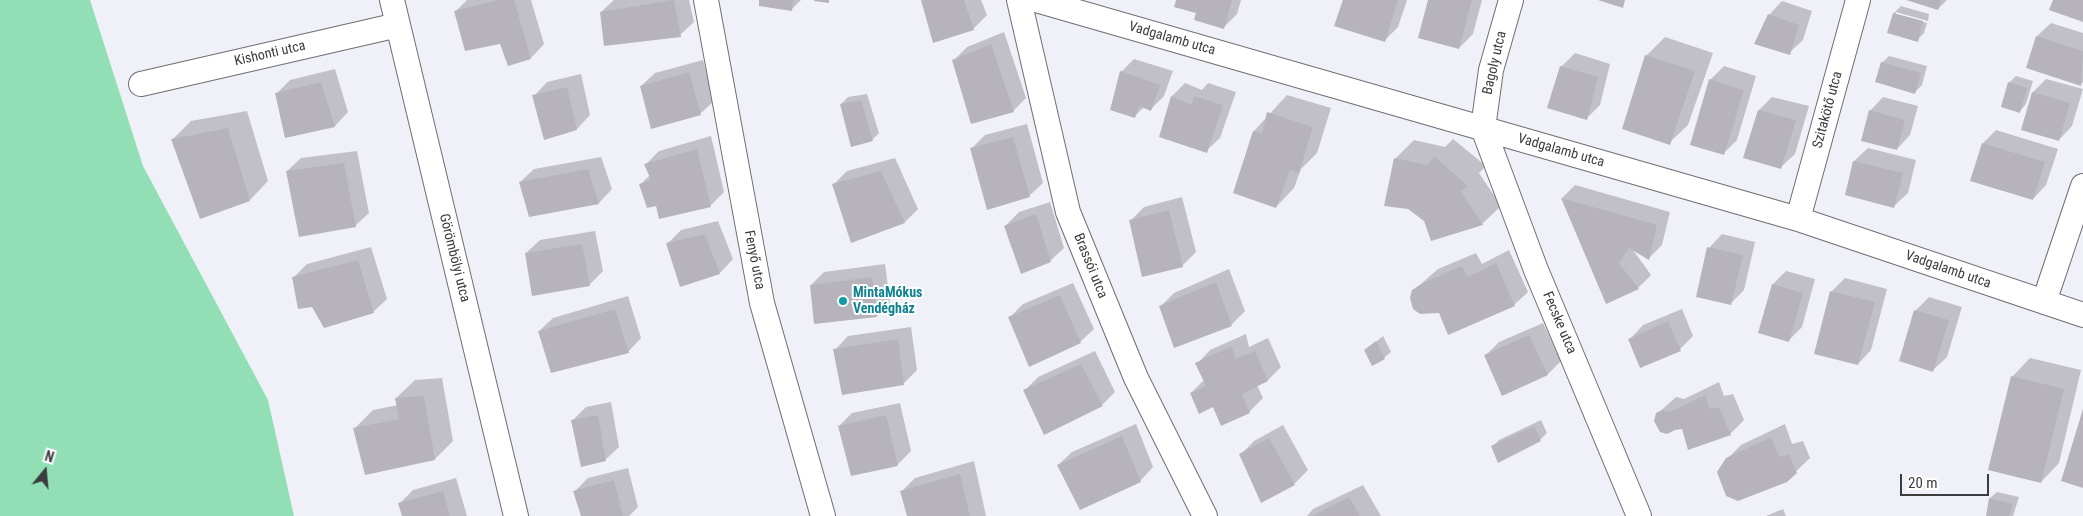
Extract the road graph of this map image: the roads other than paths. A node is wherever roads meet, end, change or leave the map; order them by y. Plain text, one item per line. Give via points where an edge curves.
1 (392, 0) edge
2 (706, 0) edge
3 (1020, 0) edge
4 (1036, 0) edge
5 (1511, 0) edge
6 (1858, 0) edge
7 (398, 25) junction
8 (141, 84) dead end
9 (1483, 128) junction
10 (2083, 186) edge
11 (1798, 219) junction
12 (2044, 302) junction
13 (2083, 315) edge
14 (516, 516) edge
15 (823, 516) edge
16 (1205, 516) edge
17 (1639, 516) edge

1 - 7 street, Görömbölyi utca
2 - 15 street, Fenyő utca via 762,303
3 - 16 street, Brassói utca via 1068,212 1136,378
4 - 9 street, Vadgalamb utca
5 - 9 street, Bagoly utca via 1491,70
6 - 11 street, Szitakötő utca
7 - 8 street, Kishonti utca
7 - 14 street, Görömbölyi utca
9 - 11 street, Vadgalamb utca
9 - 17 street, Fecske utca via 1536,270
10 - 12 street
11 - 12 street, Vadgalamb utca
12 - 13 street, Vadgalamb utca

